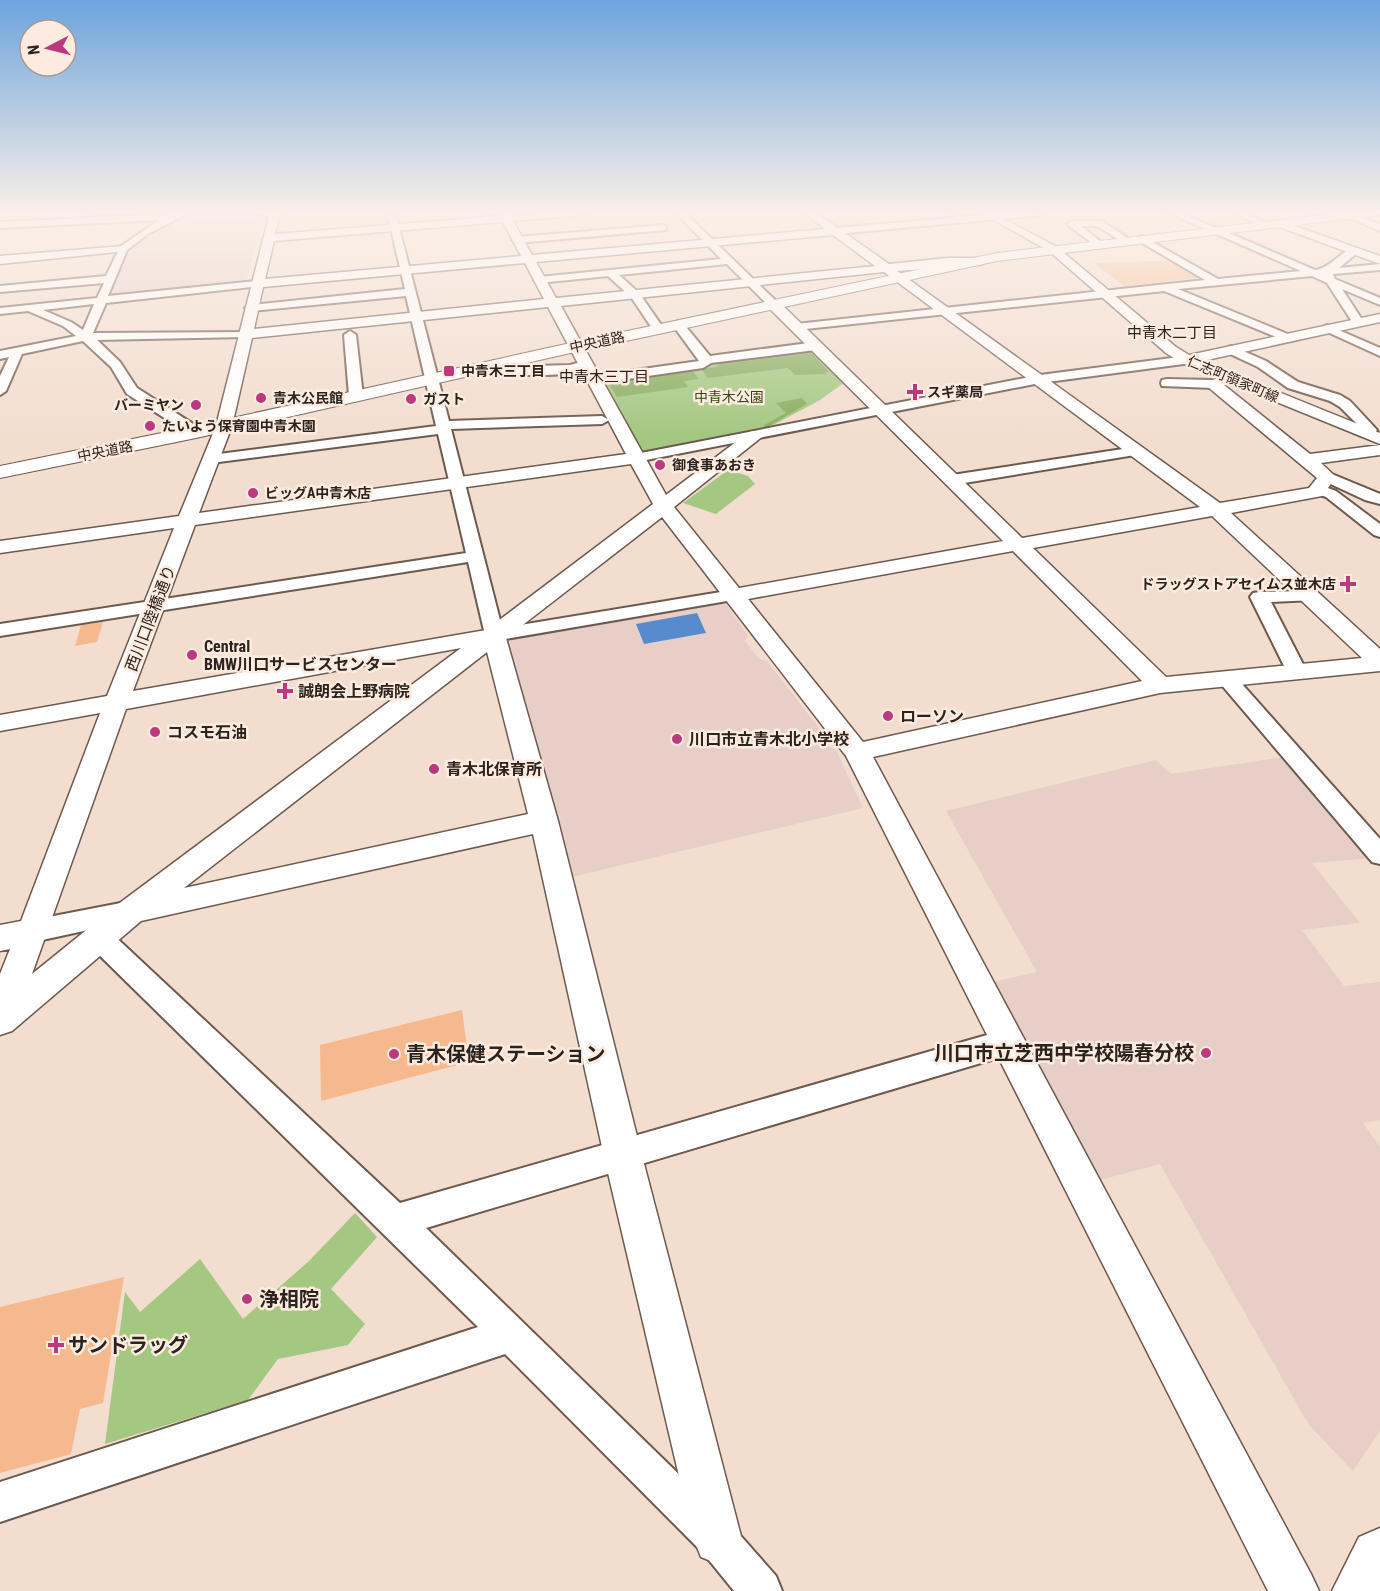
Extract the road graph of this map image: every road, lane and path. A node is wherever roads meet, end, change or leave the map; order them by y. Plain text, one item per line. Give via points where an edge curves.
1 (30, 286) edge
2 (107, 286) edge
3 (243, 286) edge
4 (257, 286) edge
5 (409, 286) edge
6 (467, 286) edge
7 (542, 286) edge
8 (612, 286) edge
9 (625, 286) edge
10 (719, 286) edge
11 (754, 286) edge
12 (842, 286) edge
13 (911, 286) edge
14 (1097, 286) edge
15 (1179, 286) edge
16 (1336, 286) edge
17 (1348, 286) edge
18 (1164, 288) junction
19 (0, 289) edge
20 (410, 292) junction
21 (1106, 294) junction
22 (635, 295) junction
23 (0, 296) edge
24 (101, 299) junction
25 (1380, 302) edge
26 (773, 304) junction
27 (28, 307) junction
28 (251, 309) junction
29 (0, 310) edge
30 (946, 312) junction
31 (416, 317) junction
32 (1380, 318) edge
33 (1357, 321) junction
34 (678, 324) junction
35 (796, 327) junction
36 (1327, 328) junction
37 (658, 329) junction
38 (246, 334) junction
39 (350, 335) dead end
40 (86, 337) junction
41 (1286, 337) junction
42 (816, 346) junction
43 (1232, 350) junction
44 (17, 352) junction
45 (1380, 352) edge
46 (0, 355) edge
47 (707, 360) junction
48 (1187, 360) junction
49 (584, 364) junction
50 (4, 374) edge
51 (430, 379) junction
52 (1040, 380) junction
53 (1221, 381) junction
54 (1167, 383) dead end
55 (0, 391) edge
56 (356, 396) junction
57 (881, 410) junction
58 (602, 420) dead end
59 (224, 426) junction
60 (444, 427) junction
61 (195, 432) junction
62 (755, 436) junction
63 (1373, 436) edge
64 (1380, 450) edge
65 (1136, 451) junction
66 (636, 458) junction
67 (211, 459) junction
68 (1306, 460) junction
69 (0, 472) edge
70 (952, 480) junction
71 (458, 483) junction
72 (1322, 483) junction
73 (1380, 499) edge
74 (663, 506) junction
75 (1217, 510) junction
76 (188, 521) junction
77 (1380, 532) edge
78 (1017, 544) junction
79 (0, 547) edge
80 (476, 556) junction
81 (733, 595) junction
82 (1308, 596) junction
83 (155, 606) junction
84 (0, 630) edge
85 (494, 635) junction
86 (1380, 663) edge
87 (1297, 672) junction
88 (1227, 679) junction
89 (1160, 685) junction
90 (116, 703) junction
91 (0, 723) edge
92 (857, 753) junction
93 (544, 821) junction
94 (1380, 855) edge
95 (132, 911) junction
96 (33, 931) junction
97 (0, 938) edge
98 (99, 938) junction
99 (0, 1019) edge
100 (1008, 1042) junction
101 (623, 1156) junction
102 (395, 1221) junction
103 (510, 1335) junction
104 (0, 1502) edge
105 (718, 1540) junction
106 (1380, 1558) edge
107 (761, 1591) edge
108 (1294, 1591) edge
109 (1362, 1591) edge

1 - 19 street
2 - 24 street
3 - 24 street
4 - 28 street, 西川口陸橋通り
5 - 20 street
6 - 31 street
7 - 49 street
8 - 22 street
9 - 22 street
10 - 22 street
11 - 26 street
12 - 26 main road, 中央道路
13 - 30 street
14 - 21 street, 仁志町領家町線
15 - 18 street
16 - 33 street
17 - 25 street
18 - 21 street
18 - 41 street
20 - 28 street
20 - 31 street
21 - 30 street
21 - 48 street, 仁志町領家町線
22 - 37 street
23 - 27 street
24 - 27 street
24 - 40 street
26 - 34 main road, 中央道路
26 - 35 street
27 - 29 street
27 - 40 street
28 - 38 street, 西川口陸橋通り
30 - 35 street
30 - 52 street
31 - 38 street
31 - 51 street
32 - 33 street
33 - 36 street
34 - 37 main road, 中央道路
34 - 47 street
35 - 42 street
36 - 41 street
36 - 45 street
37 - 49 main road, 中央道路
38 - 40 street
38 - 59 street, 西川口陸橋通り
39 - 56 street
40 - 44 street
40 - 61 street via 116,365 132,391
41 - 43 street
42 - 47 street
42 - 57 street
43 - 48 street
43 - 63 street via 1293,385 1345,404
44 - 46 street
44 - 50 street
47 - 49 street via 703,364
48 - 52 street
48 - 53 street, 仁志町領家町線
49 - 51 main road, 中央道路 via 493,365
49 - 66 street
50 - 55 street
51 - 56 main road, 中央道路
51 - 60 street
52 - 57 street
52 - 65 street
53 - 54 street
53 - 63 street, 仁志町領家町線
53 - 68 street
56 - 59 main road, 中央道路
57 - 62 street
57 - 70 street
58 - 60 street
59 - 61 main road, 中央道路
59 - 67 street, 西川口陸橋通り
60 - 67 street
60 - 71 street
61 - 69 main road, 中央道路
62 - 66 street
62 - 74 street
64 - 68 street
65 - 70 street
65 - 75 street
66 - 71 street
66 - 74 street
67 - 76 street, 西川口陸橋通り
68 - 72 street
70 - 78 street
71 - 76 street
71 - 80 street
72 - 73 street
72 - 75 street via 1315,492
72 - 77 street
74 - 81 street
74 - 85 street
75 - 78 street
75 - 82 street
76 - 79 street
76 - 83 street, 西川口陸橋通り
78 - 81 street
78 - 89 street
80 - 83 street
80 - 85 street
81 - 85 street
81 - 92 street
82 - 86 street
82 - 87 street via 1259,597
83 - 84 street
83 - 90 street, 西川口陸橋通り
85 - 90 street
85 - 93 street
85 - 95 street
86 - 87 street
87 - 88 street
88 - 89 street
88 - 94 street
89 - 92 street
90 - 91 street
90 - 96 street, 西川口陸橋通り
92 - 100 street
93 - 95 street
93 - 101 street
95 - 96 street
95 - 98 street
96 - 97 street
96 - 99 street, 西川口陸橋通り
98 - 99 street
98 - 102 street
100 - 101 street
100 - 108 street
101 - 102 street
101 - 105 street
102 - 103 street
103 - 104 street
103 - 105 street
105 - 107 street
106 - 109 main road

